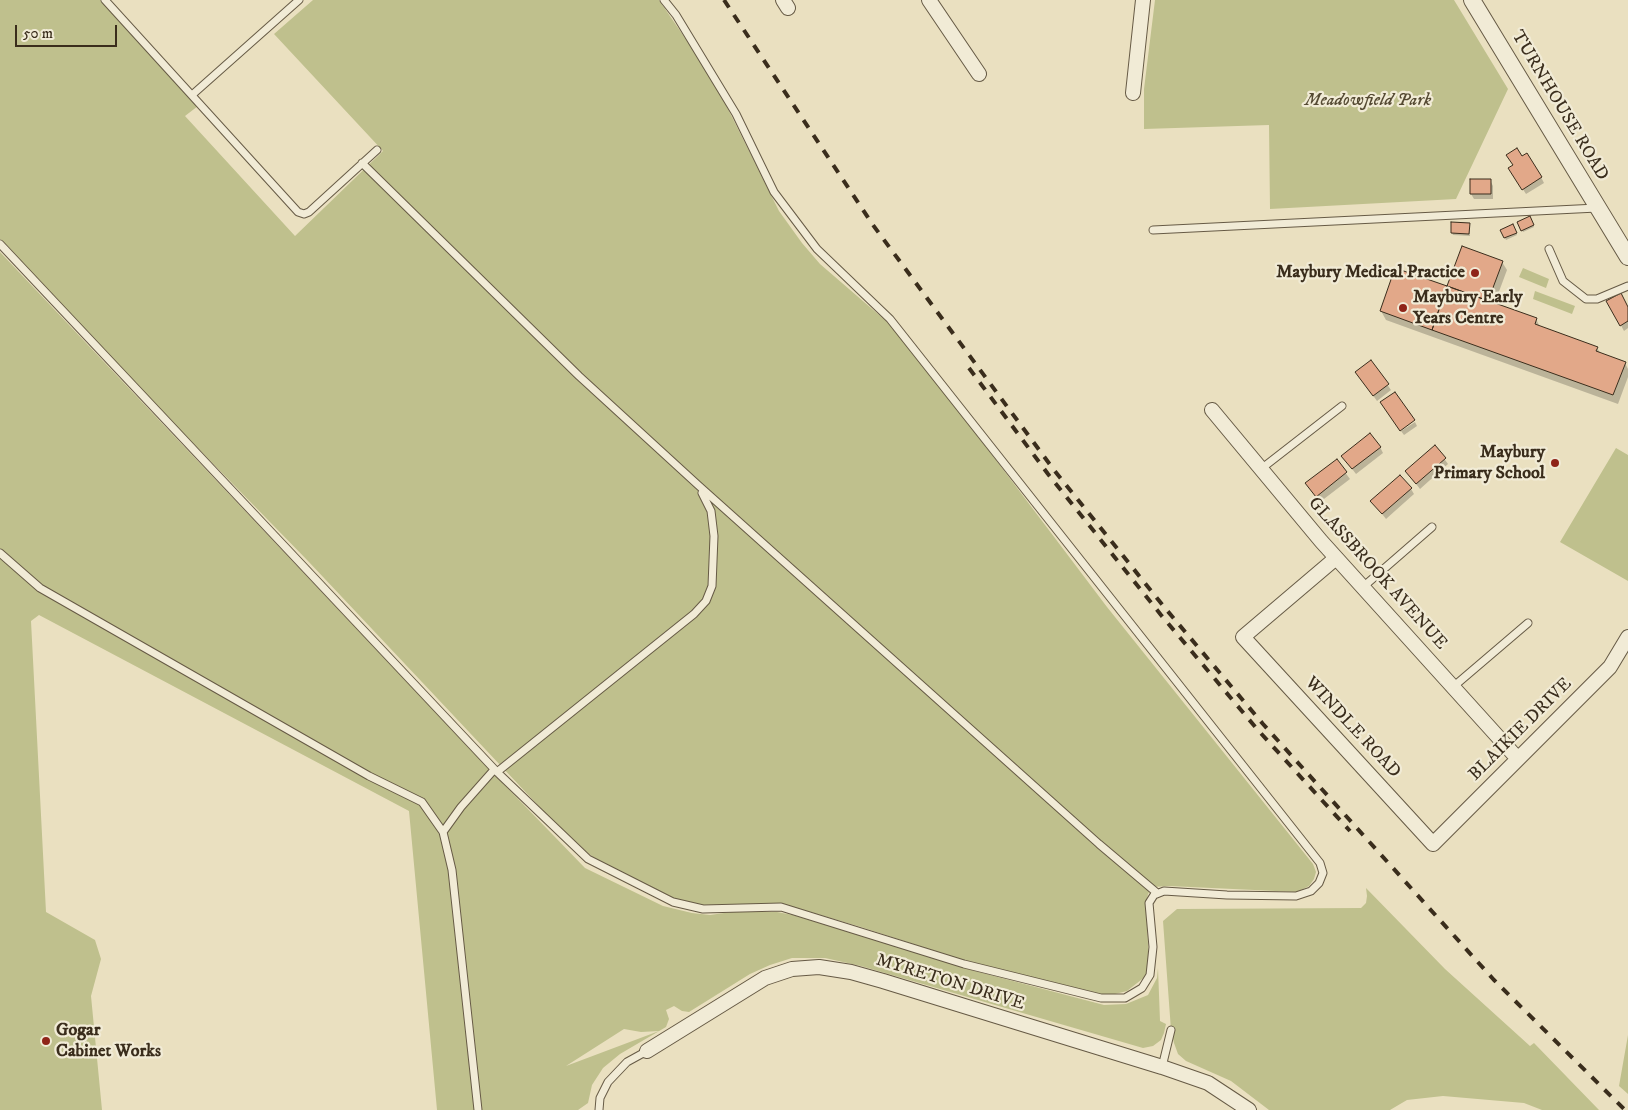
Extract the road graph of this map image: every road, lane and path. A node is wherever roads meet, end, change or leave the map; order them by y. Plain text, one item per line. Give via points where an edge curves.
1 (105, 0) edge
2 (299, 0) edge
3 (664, 0) edge
4 (930, 0) edge
5 (1143, 0) edge
6 (1472, 0) edge
7 (979, 74) dead end
8 (1133, 93) dead end
9 (192, 95) junction
10 (377, 150) dead end
11 (362, 163) junction
12 (1598, 208) junction
13 (1153, 230) dead end
14 (0, 244) edge
15 (1549, 249) dead end
16 (1628, 258) edge
17 (1628, 286) edge
18 (1342, 406) dead end
19 (1212, 410) dead end
20 (1261, 469) junction
21 (698, 486) junction
22 (1432, 527) dead end
23 (0, 553) edge
24 (1336, 558) junction
25 (1363, 588) junction
26 (1528, 623) dead end
27 (1628, 636) edge
28 (1453, 687) junction
29 (1518, 759) junction
30 (495, 772) junction
31 (443, 832) junction
32 (1433, 844) joint
33 (1157, 894) junction
34 (1171, 1030) dead end
35 (647, 1051) joint
36 (1162, 1068) junction
37 (478, 1110) edge
38 (599, 1110) edge
39 (1249, 1110) edge

1 - 9 lane
2 - 9 lane
3 - 33 lane via 676,14 736,114 774,192 817,249 890,319 1320,863 1322,873 1319,883 1311,891 1296,896 1227,896 1164,891
4 - 7 street
5 - 8 street
6 - 12 street, TURNHOUSE ROAD
9 - 11 lane via 298,212 309,212
10 - 11 lane
11 - 21 lane via 579,376
12 - 13 lane
12 - 16 street, TURNHOUSE ROAD
14 - 30 lane
15 - 17 lane via 1563,281 1586,299 1597,299
18 - 20 lane
19 - 20 street, GLASSBROOK AVENUE
20 - 24 street, GLASSBROOK AVENUE
21 - 30 lane via 707,501 713,523 712,586 706,601 694,614
21 - 33 lane
22 - 25 lane
23 - 31 lane via 40,588 369,776 422,802
24 - 25 street, GLASSBROOK AVENUE
24 - 32 street, WINDLE ROAD via 1243,637
25 - 28 street, GLASSBROOK AVENUE
26 - 28 lane
27 - 29 street, BLAIKIE DRIVE via 1610,667
28 - 29 street, GLASSBROOK AVENUE
29 - 32 street, BLAIKIE DRIVE
30 - 31 lane via 461,807
30 - 33 lane via 588,859 674,902 703,909 781,907 964,964 1100,998 1125,998 1142,988 1150,975 1153,947 1149,903
31 - 37 lane via 452,870
34 - 36 lane
35 - 36 street, MYRETON DRIVE via 765,978 819,967 883,981
35 - 38 lane via 627,1062 608,1082 600,1098
36 - 39 street, MYRETON DRIVE via 1208,1083

